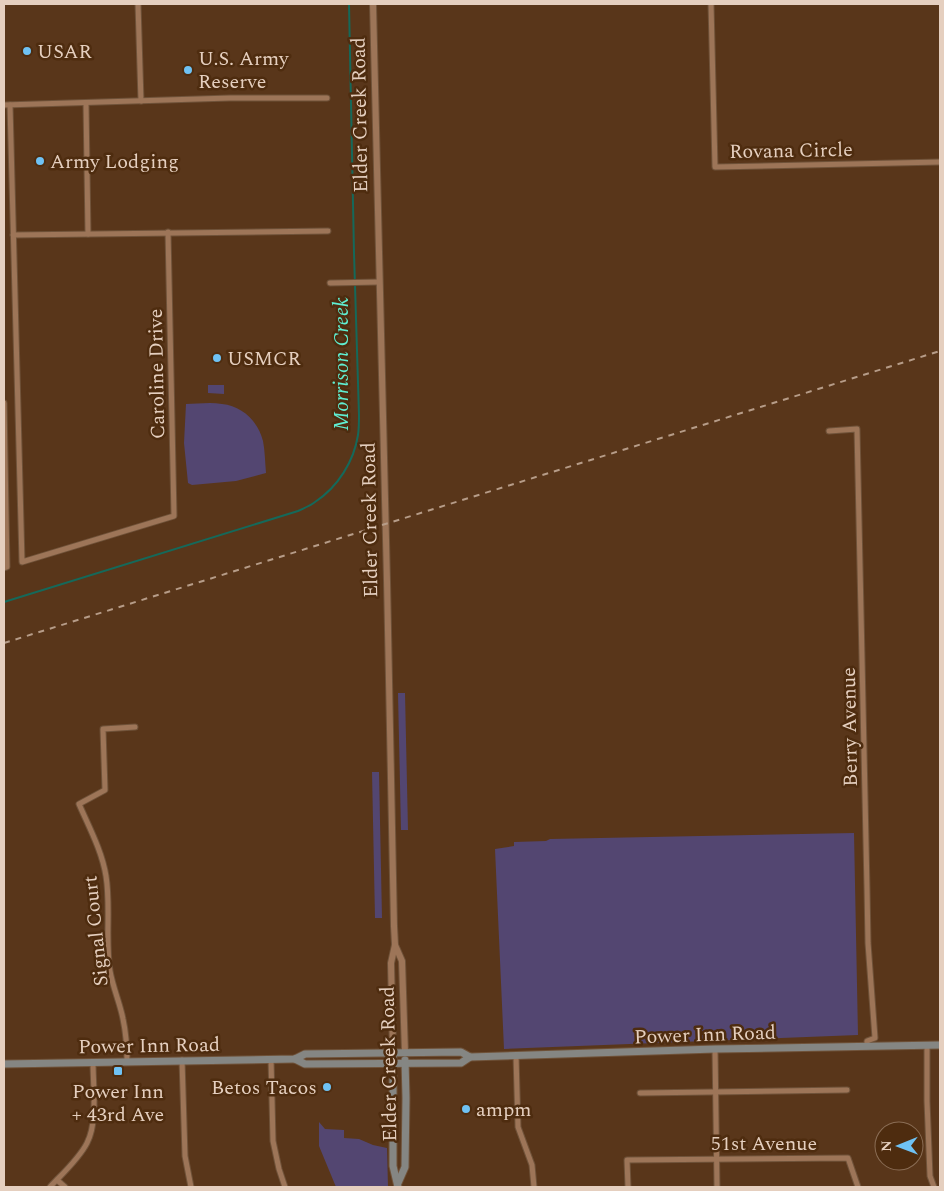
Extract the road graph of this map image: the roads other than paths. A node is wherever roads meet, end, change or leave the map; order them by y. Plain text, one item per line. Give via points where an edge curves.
1 (138, 4) edge
2 (374, 4) edge
3 (711, 4) edge
4 (327, 98) dead end
5 (141, 101) junction
6 (86, 104) junction
7 (7, 105) edge
8 (940, 162) edge
9 (328, 231) dead end
10 (168, 232) junction
11 (13, 234) junction
12 (88, 234) junction
13 (379, 282) junction
14 (330, 283) dead end
15 (4, 403) edge
16 (829, 431) dead end
17 (5, 567) edge
18 (135, 728) dead end
19 (395, 945) junction
20 (940, 1044) edge
21 (927, 1045) junction
22 (867, 1046) junction
23 (715, 1049) junction
24 (393, 1053) junction
25 (405, 1053) junction
26 (516, 1056) junction
27 (470, 1057) junction
28 (271, 1059) junction
29 (295, 1059) junction
30 (182, 1060) junction
31 (127, 1061) junction
32 (93, 1062) junction
33 (393, 1063) junction
34 (405, 1063) junction
35 (7, 1064) edge
36 (847, 1090) dead end
37 (716, 1092) junction
38 (640, 1093) dead end
39 (717, 1159) junction
40 (56, 1180) junction
41 (398, 1185) edge
42 (50, 1187) edge
43 (65, 1187) edge
44 (191, 1187) edge
45 (285, 1187) edge
46 (534, 1187) edge
47 (628, 1187) edge
48 (717, 1187) edge
49 (858, 1187) edge
50 (934, 1187) edge

1 - 5 street
2 - 13 street, Elder Creek Road
3 - 8 street, Rovana Circle via 715,167
4 - 5 street
5 - 6 street
6 - 7 street
6 - 12 street
7 - 11 street
9 - 10 street
10 - 11 street, Caroline Drive via 174,516 22,562
10 - 12 street
11 - 12 street
13 - 14 street
13 - 19 street, Elder Creek Road
15 - 17 street
16 - 22 street, Berry Avenue via 857,429 868,943 875,1038 867,1041
18 - 31 street, Signal Court via 103,729 105,790 79,804 106,874 110,970 124,1020
19 - 24 street, Elder Creek Road via 391,963
19 - 25 street, Elder Creek Road via 402,961
20 - 21 main road, Power Inn Road
21 - 22 main road, Power Inn Road
21 - 50 street via 926,1100 930,1176
22 - 23 main road, Power Inn Road
23 - 26 main road, Power Inn Road
23 - 37 street
24 - 25 main road, Power Inn Road
24 - 29 main road, Power Inn Road via 305,1054
24 - 33 main road, Elder Creek Road
25 - 27 main road, Power Inn Road via 461,1052
25 - 34 main road, Elder Creek Road
26 - 27 main road, Power Inn Road
26 - 46 street via 518,1127 532,1165
27 - 34 main road, Power Inn Road via 461,1063
28 - 29 main road, Power Inn Road
28 - 30 main road, Power Inn Road
28 - 45 street via 273,1141
29 - 33 main road, Power Inn Road via 305,1064
30 - 31 main road, Power Inn Road
30 - 44 street via 184,1148
31 - 32 main road, Power Inn Road
32 - 35 main road, Power Inn Road
32 - 40 street via 94,1117 91,1134 82,1151
33 - 34 main road, Power Inn Road
33 - 41 main road, Elder Creek Road via 393,1166
34 - 41 main road, Elder Creek Road via 405,1167
36 - 37 street
37 - 38 street
37 - 39 street
39 - 47 street, 51st Avenue via 627,1160
39 - 48 street
39 - 49 street, 51st Avenue via 848,1158
40 - 42 street
40 - 43 street

